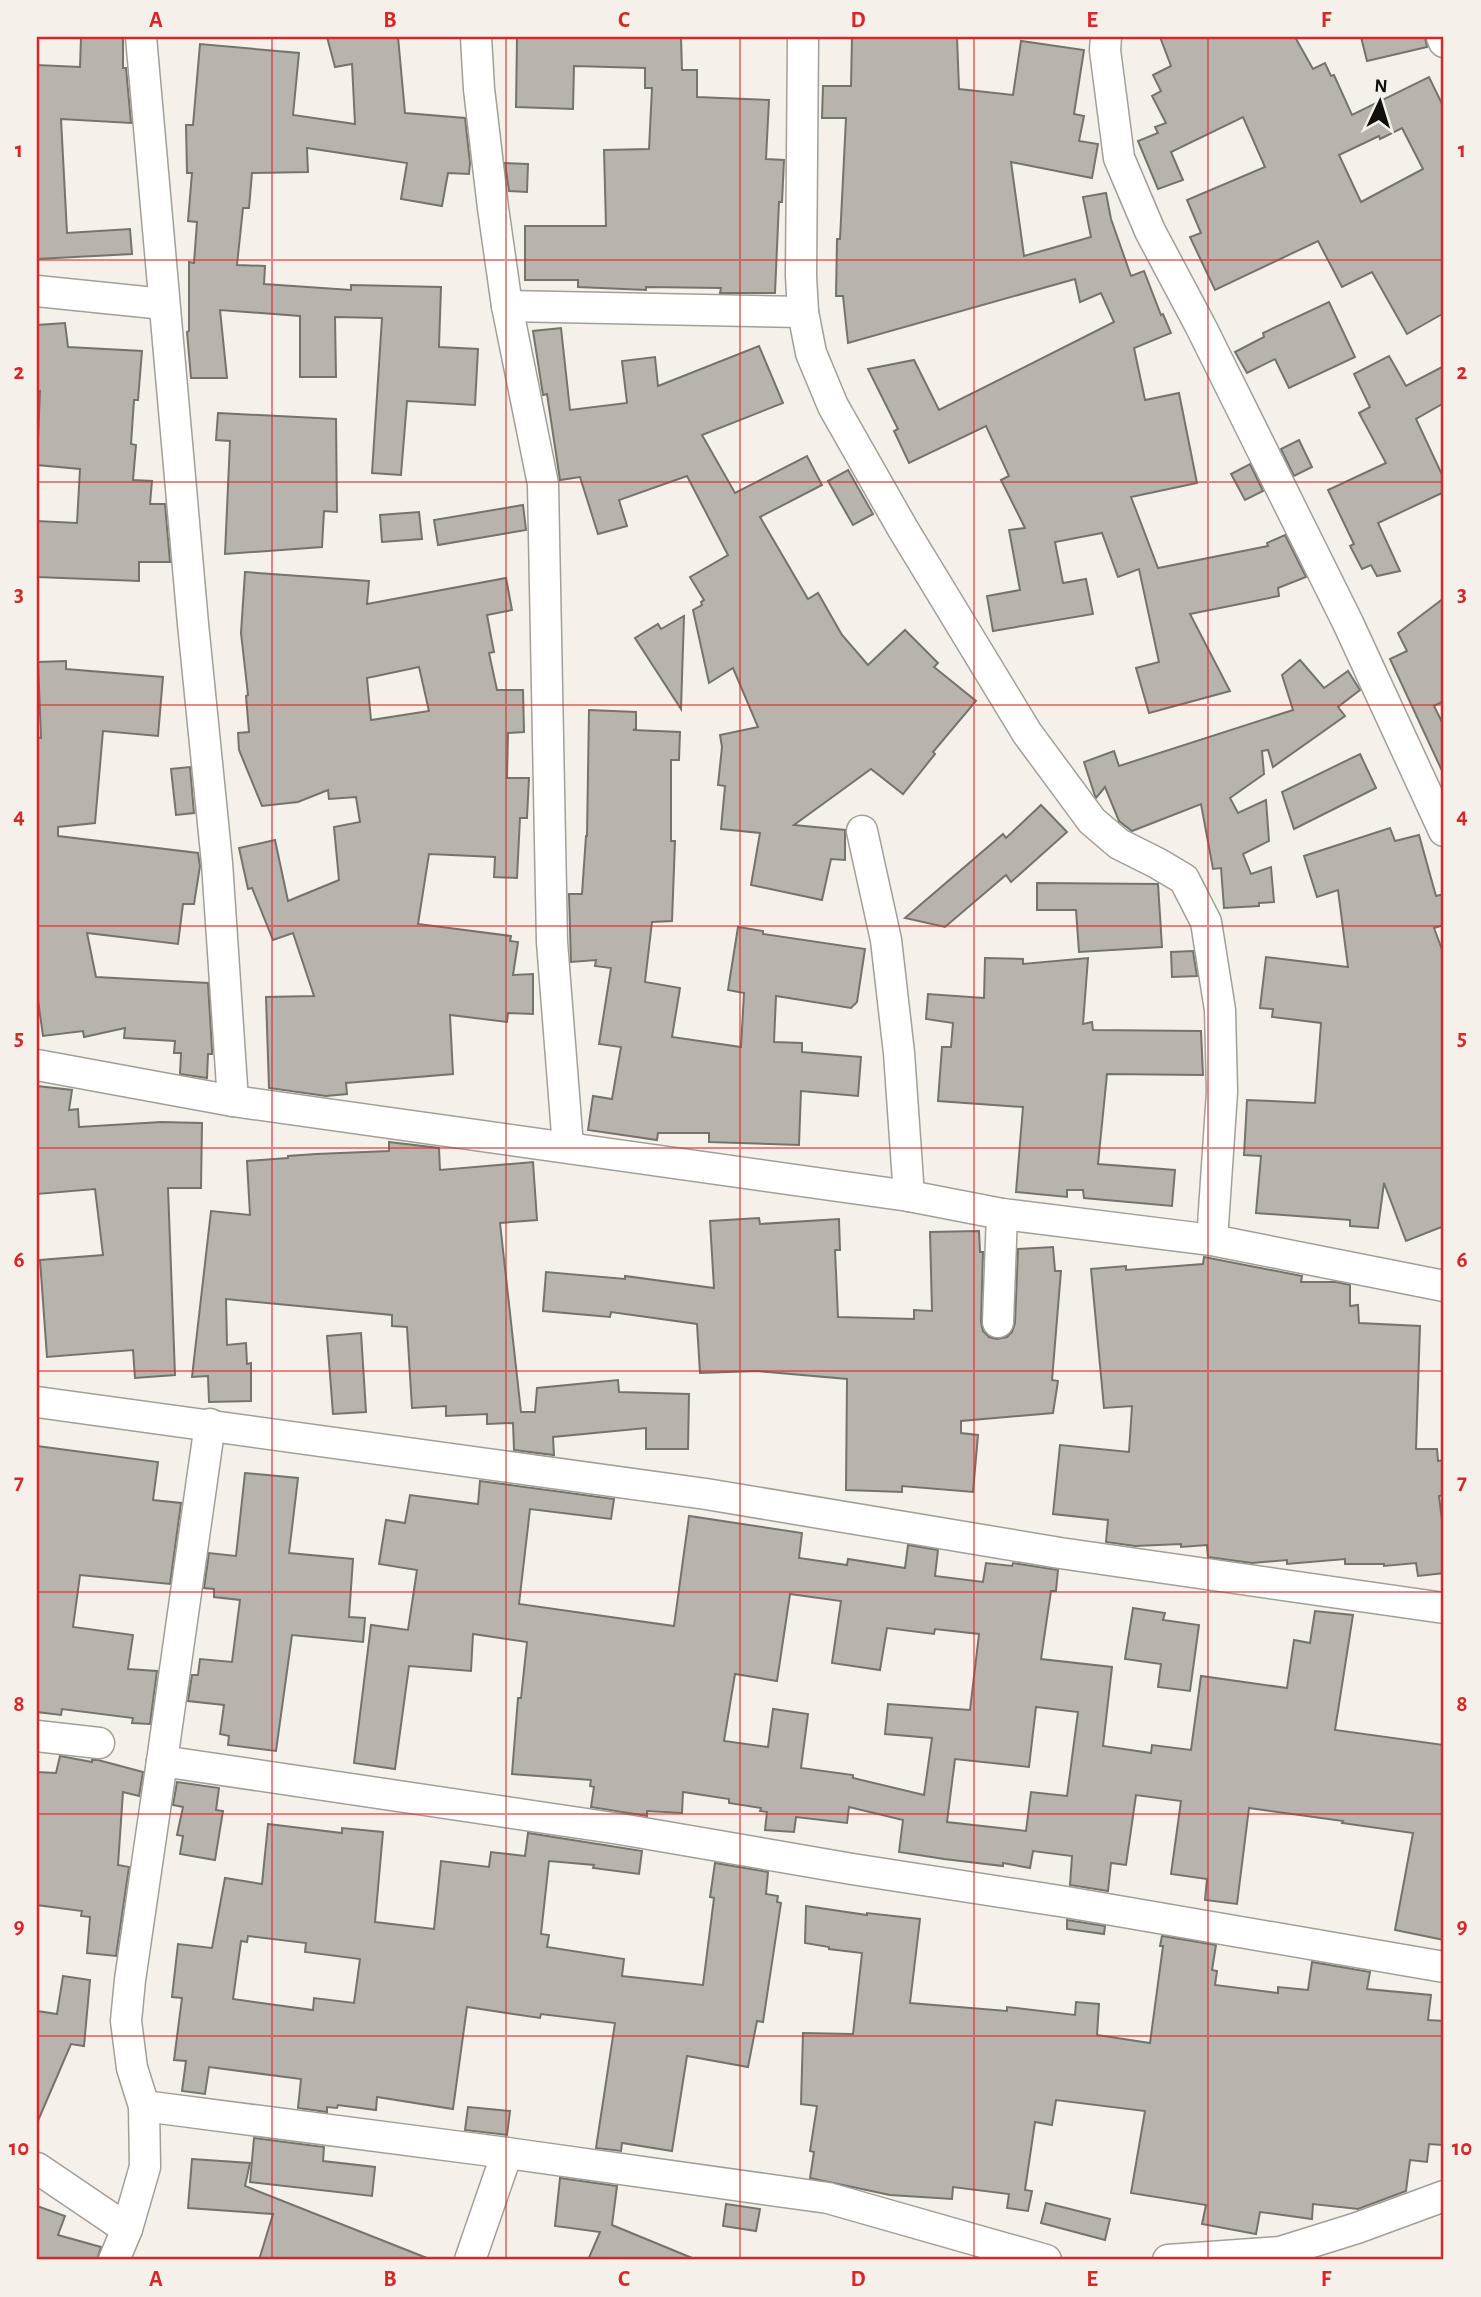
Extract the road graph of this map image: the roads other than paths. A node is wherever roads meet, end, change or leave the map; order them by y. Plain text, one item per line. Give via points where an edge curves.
1 (141, 37) edge
2 (476, 37) edge
3 (803, 37) edge
4 (1105, 37) edge
5 (1441, 37) edge
6 (1444, 42) edge
7 (37, 290) edge
8 (163, 304) junction
9 (507, 306) junction
10 (803, 312) junction
11 (862, 831) dead end
12 (1444, 831) edge
13 (37, 1065) edge
14 (233, 1101) junction
15 (568, 1147) junction
16 (909, 1196) junction
17 (1002, 1214) junction
18 (1212, 1240) junction
19 (1444, 1286) edge
20 (998, 1322) dead end
21 (37, 1402) edge
22 (210, 1424) junction
23 (1444, 1608) edge
24 (37, 1736) edge
25 (99, 1743) dead end
26 (162, 1761) junction
27 (1444, 1967) edge
28 (144, 2106) junction
29 (507, 2153) junction
30 (37, 2168) edge
31 (1444, 2196) edge
32 (127, 2229) junction
33 (114, 2260) edge
34 (470, 2260) edge
35 (1046, 2260) edge
36 (1168, 2260) edge

1 - 8 street
2 - 9 street
3 - 10 street
4 - 12 street via 1119,158 1150,231 1348,623
5 - 6 street
7 - 8 street
8 - 14 street via 218,863
9 - 10 street
9 - 15 street via 543,484 552,942
10 - 18 street via 811,353 833,406 1027,733 1092,821 1119,844 1184,880 1203,913 1220,1010 1222,1091
11 - 16 street via 886,940
13 - 14 street
14 - 15 street
15 - 16 street
16 - 17 street
17 - 18 street
17 - 20 street
18 - 19 street
21 - 22 street
22 - 23 street via 692,1492 1060,1553
22 - 26 street
24 - 25 street
26 - 27 street via 620,1829
26 - 28 street via 127,2021 132,2068
28 - 29 street
28 - 32 street via 145,2166
29 - 34 street
29 - 35 street via 828,2198
30 - 32 street
31 - 36 street via 1280,2252
32 - 33 street

